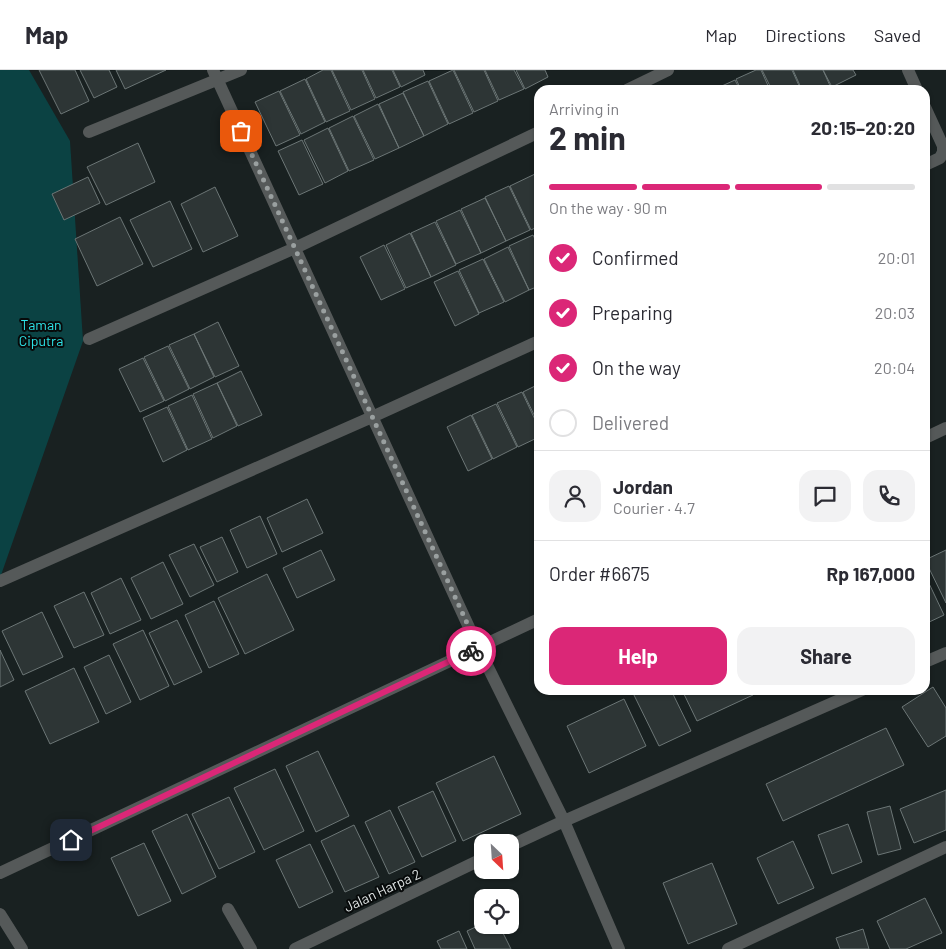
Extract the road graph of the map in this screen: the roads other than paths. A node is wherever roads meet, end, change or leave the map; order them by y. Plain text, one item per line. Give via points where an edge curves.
1 (241, 70) edge
2 (668, 70) edge
3 (908, 70) edge
4 (216, 75) edge
5 (636, 85) edge
6 (915, 85) edge
7 (930, 118) edge
8 (89, 132) dead end
9 (534, 134) edge
10 (930, 163) edge
11 (295, 248) junction
12 (89, 338) dead end
13 (534, 343) edge
14 (372, 417) junction
15 (946, 428) edge
16 (930, 436) edge
17 (0, 581) edge
18 (534, 621) edge
19 (478, 647) junction
20 (946, 653) edge
21 (930, 660) edge
22 (851, 695) edge
23 (564, 821) junction
24 (519, 842) edge
25 (946, 847) edge
26 (474, 863) edge
27 (0, 873) edge
28 (228, 910) dead end
29 (0, 914) edge
30 (22, 949) edge
31 (251, 949) edge
32 (295, 949) edge
33 (619, 949) edge
34 (728, 949) edge

1 - 4 street
2 - 5 street
3 - 6 street
4 - 8 street
4 - 11 street
7 - 10 street via 943,146 940,158
9 - 11 street
11 - 12 street
11 - 14 street
13 - 14 street
14 - 17 street
14 - 19 street
15 - 16 street
18 - 19 street
19 - 23 street
19 - 27 street
20 - 21 street
22 - 23 street
23 - 24 street
23 - 33 street
25 - 34 street
26 - 32 street, Jalan Harpa 2
28 - 31 street
29 - 30 street

